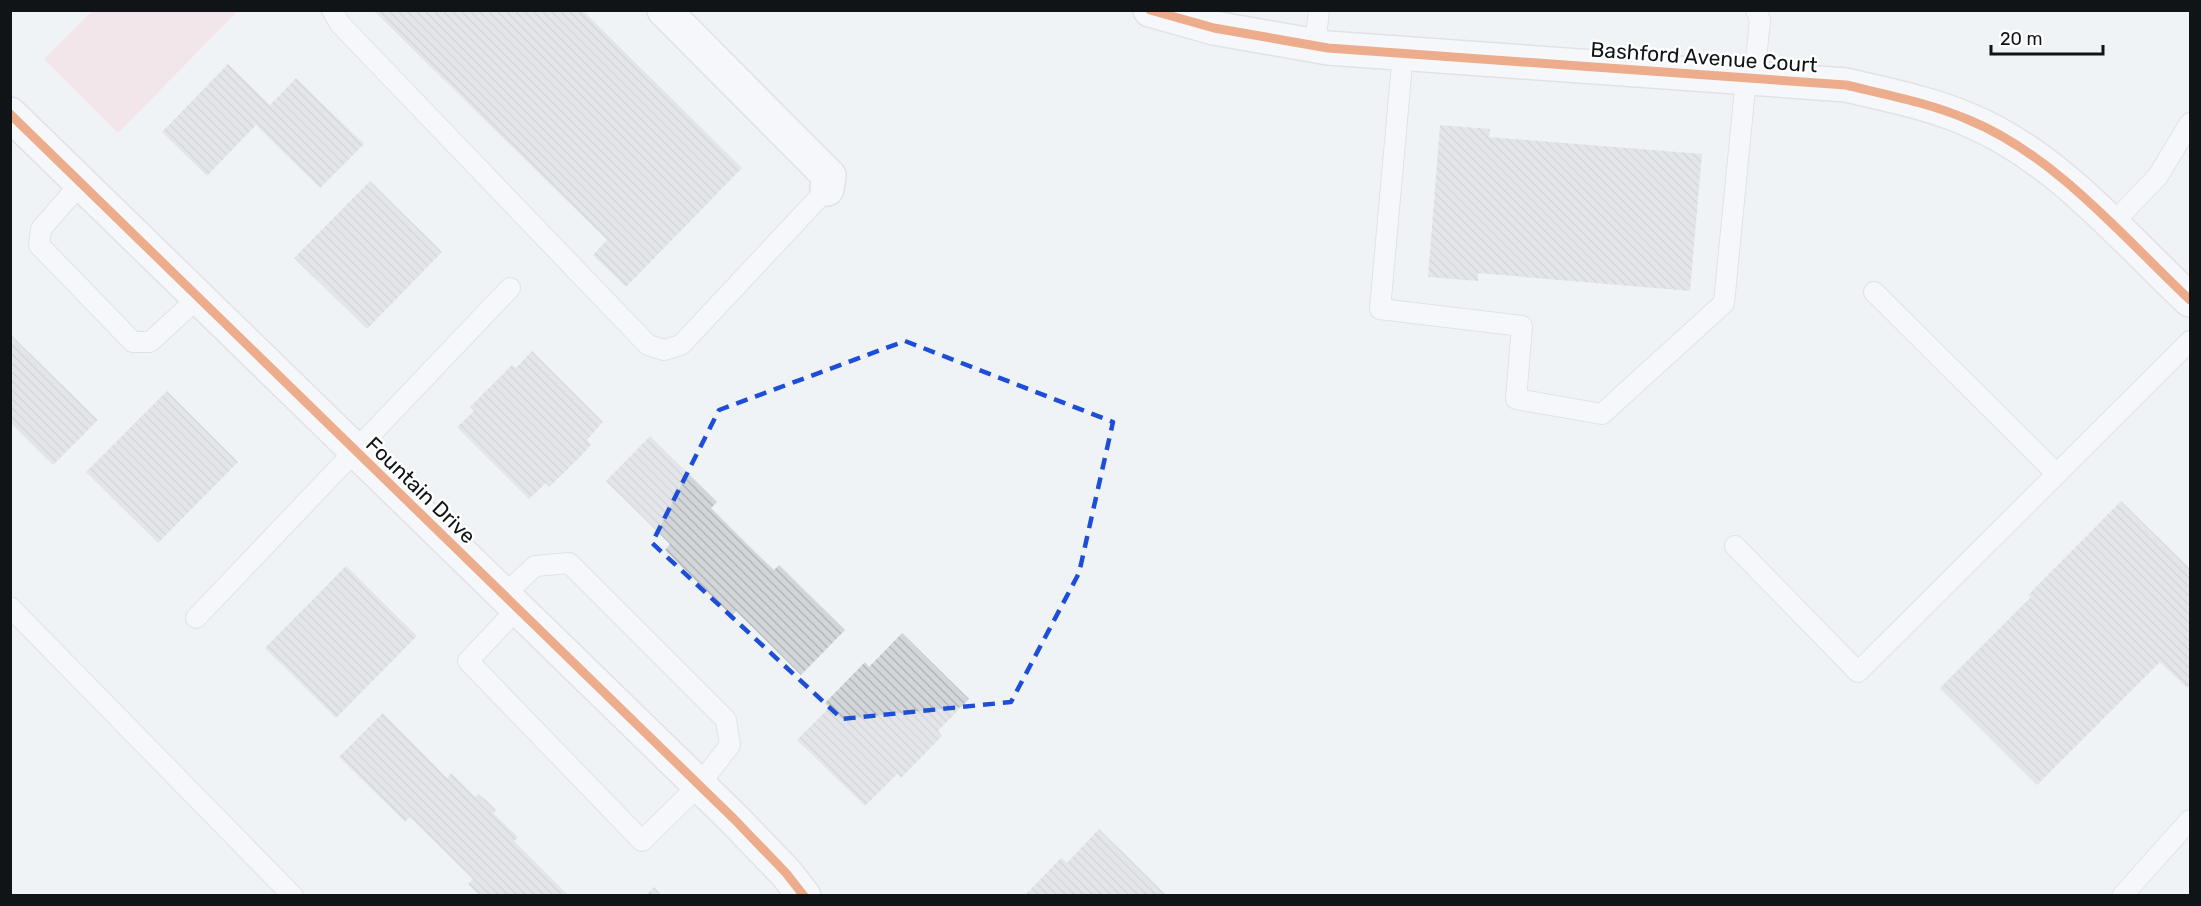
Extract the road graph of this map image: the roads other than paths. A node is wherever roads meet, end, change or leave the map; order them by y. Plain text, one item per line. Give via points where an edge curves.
1 (332, 10) edge
2 (664, 10) edge
3 (1150, 10) edge
4 (1319, 10) edge
5 (1756, 10) edge
6 (1315, 45) junction
7 (1403, 53) junction
8 (1750, 78) junction
9 (10, 114) edge
10 (2190, 123) edge
11 (81, 183) junction
12 (827, 189) joint
13 (2112, 224) junction
14 (510, 288) dead end
15 (1874, 292) dead end
16 (199, 297) junction
17 (2190, 300) edge
18 (2190, 341) edge
19 (353, 450) junction
20 (2057, 474) junction
21 (1735, 546) dead end
22 (511, 601) junction
23 (10, 607) edge
24 (196, 618) dead end
25 (699, 785) junction
26 (2190, 820) edge
27 (293, 896) edge
28 (804, 896) edge
29 (2122, 896) edge

1 - 12 lane via 340,24 648,345 664,350 681,345
2 - 12 street via 829,176
3 - 6 street, Bashford Avenue Court via 1214,28
4 - 6 lane
5 - 8 lane via 1760,20
6 - 7 street, Bashford Avenue Court
7 - 8 street, Bashford Avenue Court
7 - 8 lane via 1380,309 1522,326 1516,399 1602,414 1724,303
8 - 13 street, Bashford Avenue Court via 1846,85 1918,102 1970,120 2019,146
9 - 11 street, Fountain Drive
10 - 13 lane via 2158,176
11 - 16 street, Fountain Drive
11 - 16 lane via 41,229 39,245 132,342 150,342
13 - 17 street, Bashford Avenue Court
14 - 19 lane
15 - 20 lane
16 - 19 street, Fountain Drive
18 - 20 lane
19 - 22 street, Fountain Drive
19 - 24 lane
20 - 21 lane via 1857,672
22 - 25 street, Fountain Drive
22 - 25 lane via 535,566 569,563 726,720 730,745
22 - 25 lane via 468,661 642,841
23 - 27 lane
25 - 28 street, Fountain Drive
26 - 29 lane

